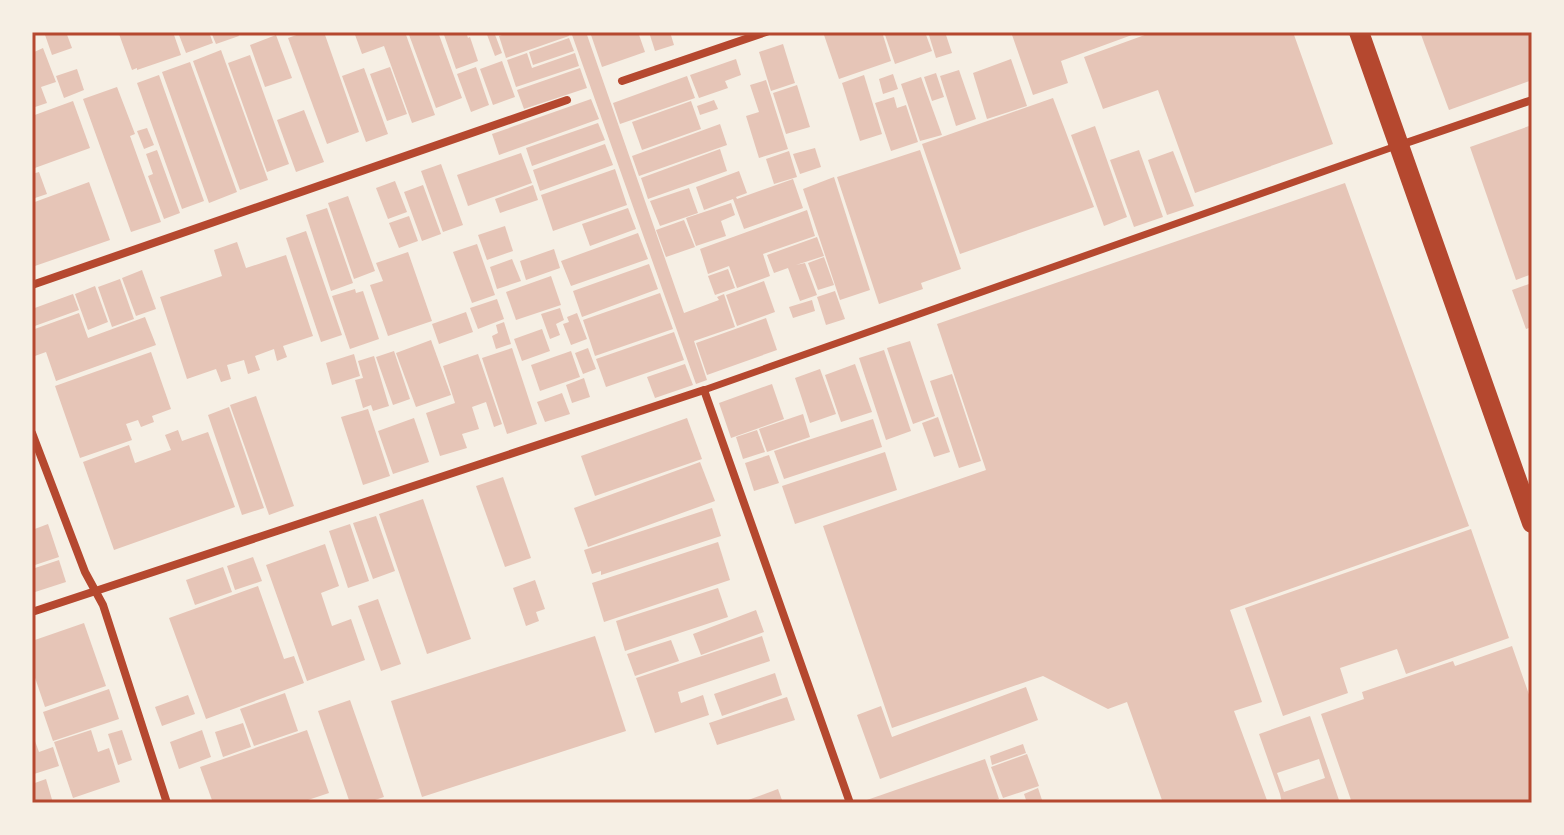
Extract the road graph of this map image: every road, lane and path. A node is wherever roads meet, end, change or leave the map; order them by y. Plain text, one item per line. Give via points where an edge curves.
1 (766, 32) edge
2 (1359, 32) edge
3 (622, 81) dead end
4 (567, 100) dead end
5 (1532, 100) edge
6 (1398, 145) junction
7 (32, 285) edge
8 (704, 390) junction
9 (32, 433) edge
10 (1532, 523) edge
11 (95, 591) junction
12 (32, 612) edge
13 (167, 803) edge
14 (850, 803) edge

1 - 3 street
2 - 6 main road
4 - 7 street
5 - 6 street
6 - 8 street
6 - 10 main road
8 - 11 street
8 - 14 street
9 - 11 street
11 - 12 street
11 - 13 street

